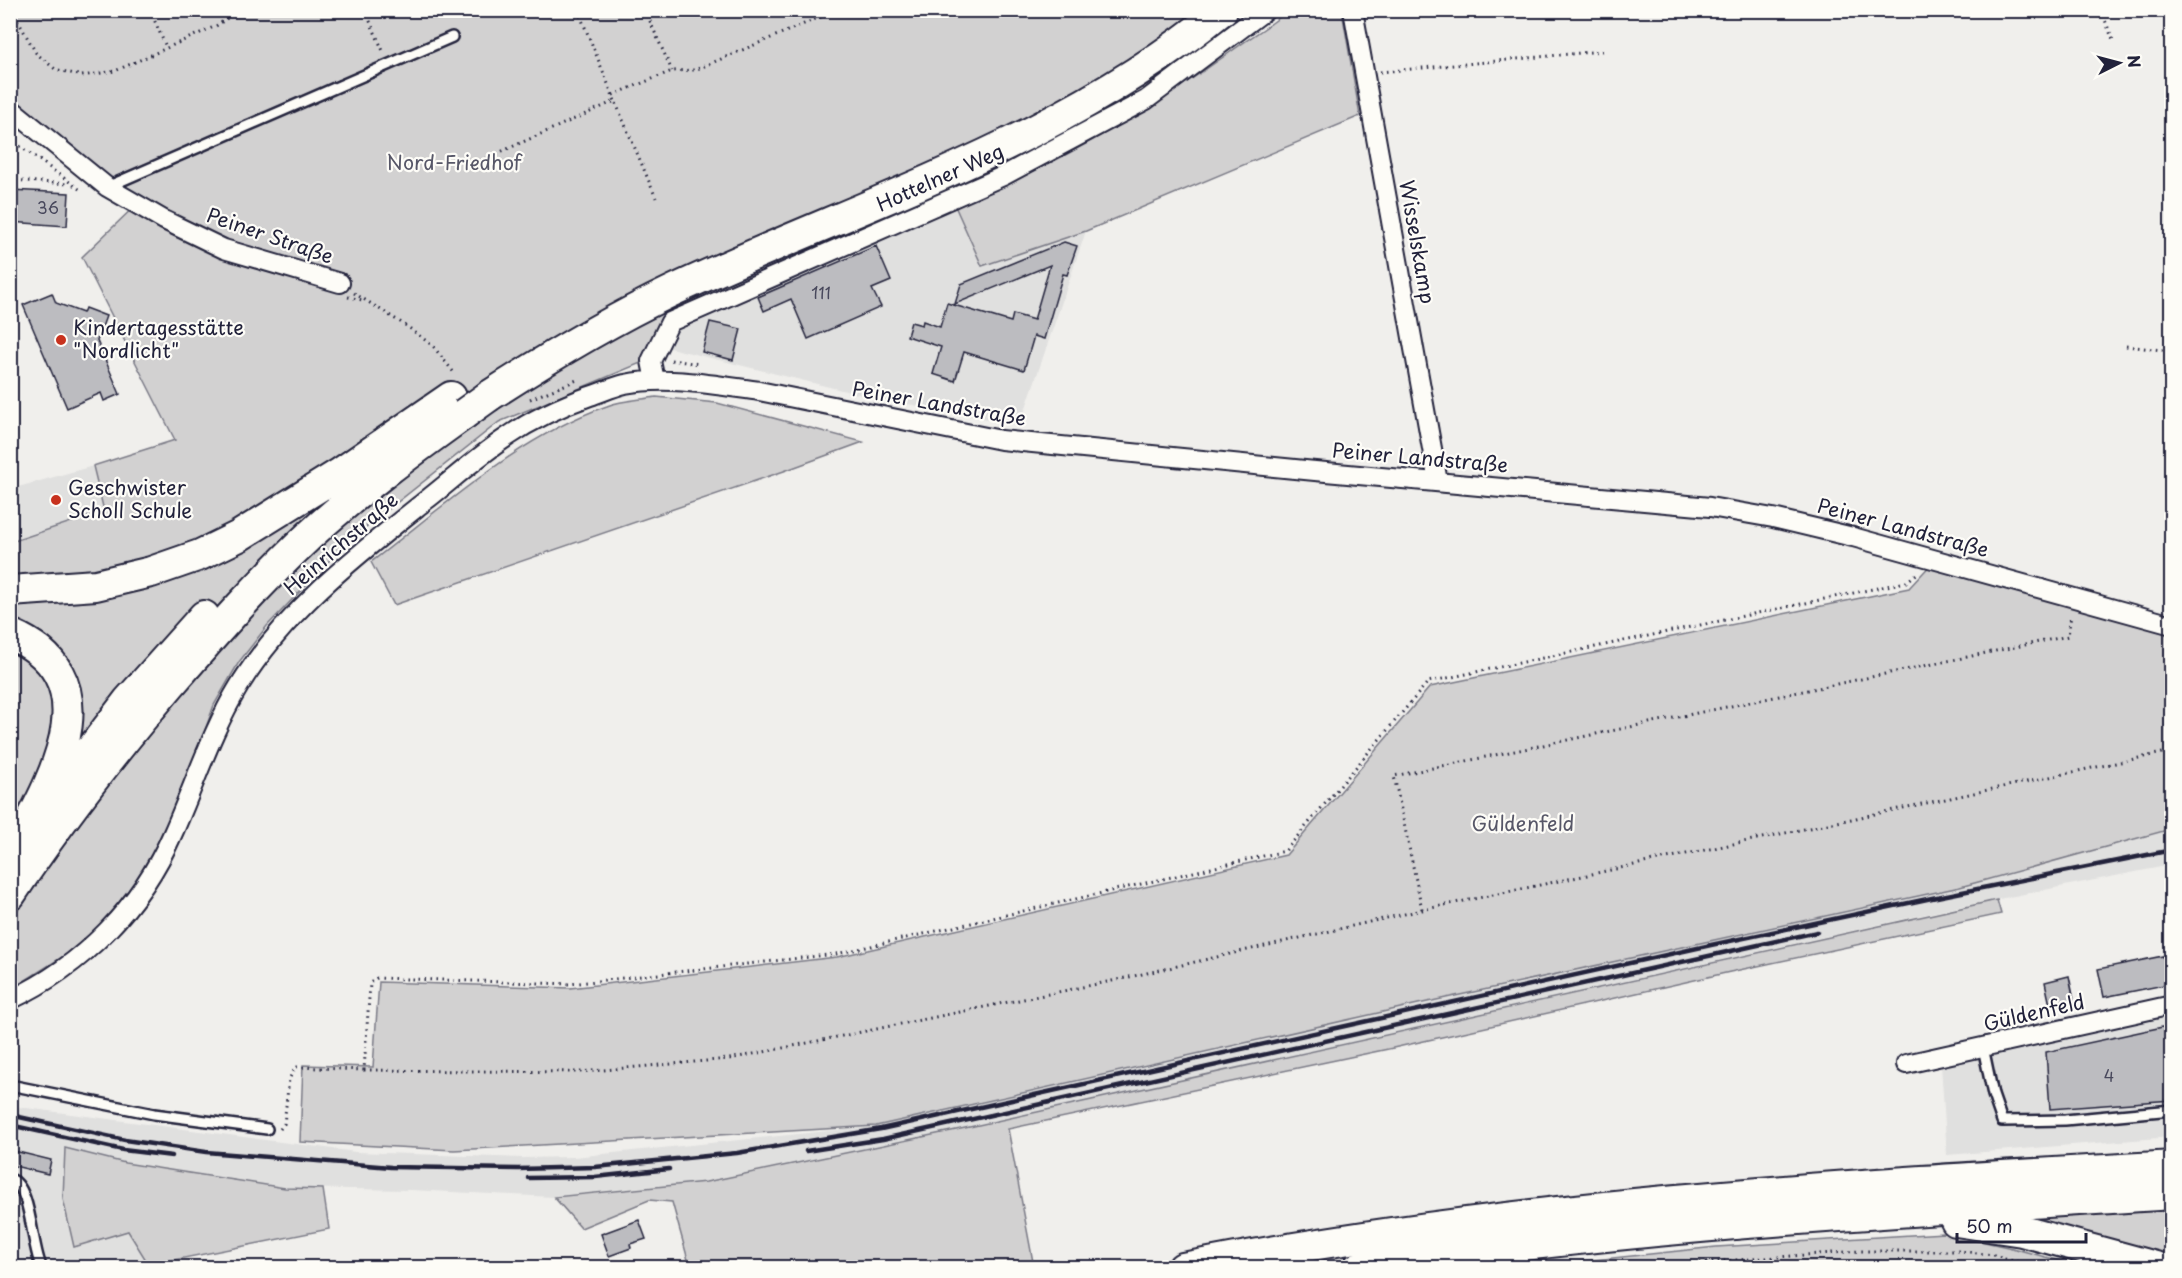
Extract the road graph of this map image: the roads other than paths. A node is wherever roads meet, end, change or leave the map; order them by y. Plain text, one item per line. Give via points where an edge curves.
1 (1191, 10) edge
2 (1222, 10) edge
3 (1266, 10) edge
4 (1353, 10) edge
5 (452, 37) dead end
6 (10, 108) edge
7 (107, 187) junction
8 (340, 283) road end
9 (655, 381) junction
10 (468, 394) junction
11 (392, 440) junction
12 (1438, 482) junction
13 (10, 591) edge
14 (2172, 625) edge
15 (10, 634) edge
16 (12, 855) edge
17 (10, 895) edge
18 (10, 1000) edge
19 (2172, 1005) edge
20 (1983, 1047) junction
21 (1906, 1064) dead end
22 (10, 1085) edge
23 (2172, 1110) edge
24 (267, 1129) road end
25 (2172, 1166) edge
26 (10, 1179) edge
27 (2172, 1194) edge
28 (1881, 1213) junction
29 (42, 1268) edge
30 (1183, 1268) edge
31 (1358, 1268) edge
32 (2159, 1268) edge

1 - 10 highway via 1035,110 660,276 552,333
2 - 10 highway via 1165,54 1062,117 939,176 670,292
3 - 9 street, Hottelner Weg via 1146,100 1003,176 669,322 651,361
4 - 12 street, Wisselskamp
5 - 7 lane
6 - 7 street, Peiner Straße
7 - 8 street, Peiner Straße via 224,249
9 - 12 street, Peiner Landstraße via 759,391 1001,440
9 - 18 street, Heinrichstraße via 624,384 540,417 506,437 352,558 299,609 233,697 173,834 145,886 80,956 32,990
10 - 11 highway
10 - 17 highway via 311,534 225,621 107,761
11 - 13 highway via 239,536 177,564 96,585
11 - 16 highway via 290,527 207,612 128,700
12 - 14 street, Peiner Landstraße via 1710,507 1773,518
15 - 16 highway via 38,649 51,662 64,687 69,716 63,750
19 - 20 street, Güldenfeld
20 - 21 street, Güldenfeld
20 - 23 lane via 1992,1095 2002,1121 2065,1120
22 - 24 lane via 154,1114
25 - 30 highway via 1759,1192 1514,1216 1260,1252
26 - 29 lane via 24,1191
27 - 28 highway
28 - 31 highway via 1652,1230
28 - 32 highway via 2022,1231

